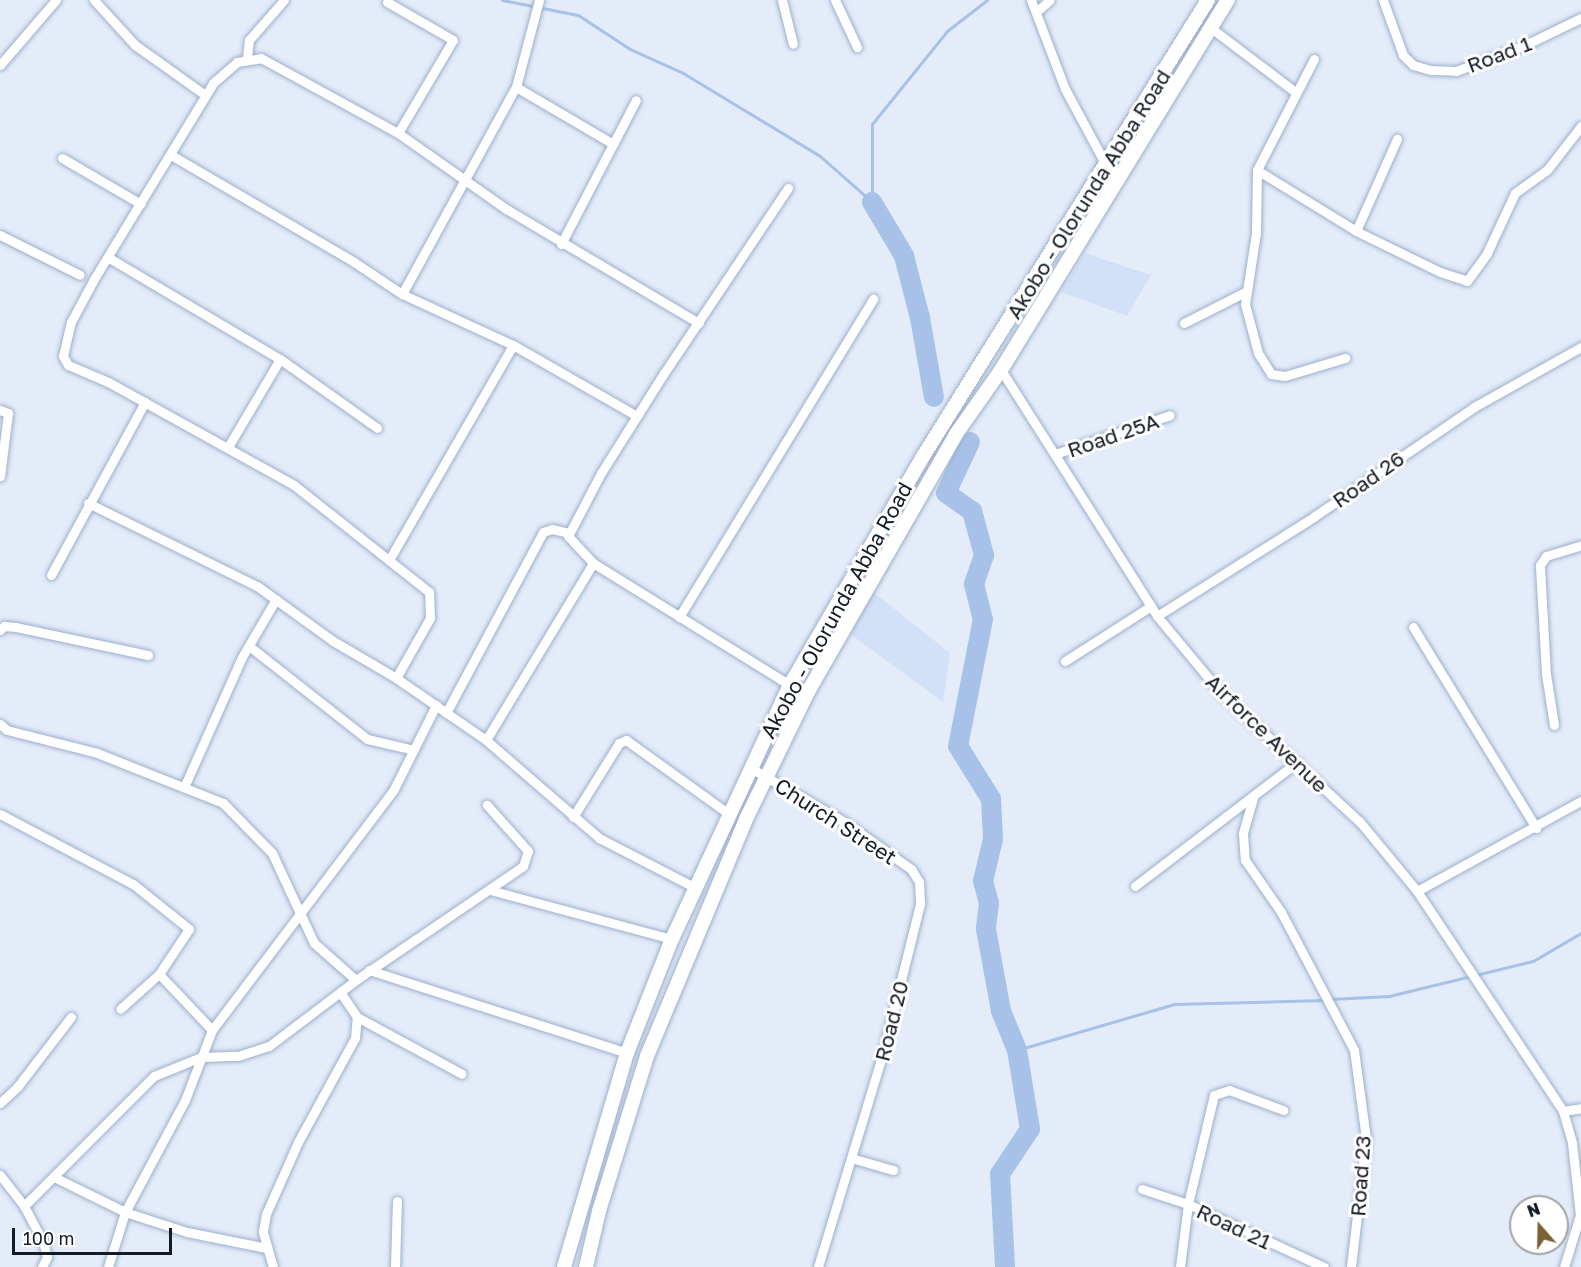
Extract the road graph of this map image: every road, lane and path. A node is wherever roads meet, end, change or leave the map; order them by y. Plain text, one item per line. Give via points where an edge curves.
1 (56, 0) edge
2 (94, 0) edge
3 (284, 0) edge
4 (539, 0) edge
5 (783, 0) edge
6 (835, 0) edge
7 (1031, 0) edge
8 (1050, 0) edge
9 (1208, 0) edge
10 (1228, 0) edge
11 (1383, 0) edge
12 (387, 2) dead end
13 (1036, 12) junction
14 (1581, 18) edge
15 (1211, 28) junction
16 (793, 44) dead end
17 (857, 47) dead end
18 (247, 58) junction
19 (1314, 59) dead end
20 (0, 65) edge
21 (516, 87) junction
22 (1294, 91) junction
23 (205, 95) junction
24 (636, 100) dead end
25 (1581, 126) edge
26 (398, 134) junction
27 (1397, 139) dead end
28 (613, 144) junction
29 (171, 155) junction
30 (62, 158) dead end
31 (1106, 165) junction
32 (1257, 170) junction
33 (1121, 174) junction
34 (466, 180) junction
35 (788, 188) dead end
36 (141, 204) junction
37 (1356, 231) junction
38 (0, 235) edge
39 (561, 244) junction
40 (109, 258) junction
41 (80, 275) dead end
42 (1247, 291) junction
43 (402, 294) junction
44 (873, 299) dead end
45 (699, 323) junction
46 (1185, 323) dead end
47 (513, 345) junction
48 (1581, 346) edge
49 (1345, 358) dead end
50 (280, 359) junction
51 (1000, 370) junction
52 (145, 402) junction
53 (0, 410) edge
54 (1170, 415) dead end
55 (637, 416) junction
56 (377, 428) dead end
57 (228, 447) junction
58 (1055, 454) junction
59 (0, 477) edge
60 (88, 503) junction
61 (569, 533) junction
62 (1581, 545) edge
63 (389, 560) junction
64 (593, 563) junction
65 (51, 575) dead end
66 (276, 599) junction
67 (1151, 606) junction
68 (679, 616) junction
69 (1157, 616) junction
70 (1413, 627) dead end
71 (0, 630) edge
72 (249, 646) junction
73 (148, 655) dead end
74 (1065, 661) dead end
75 (396, 678) junction
76 (790, 685) junction
77 (436, 705) junction
78 (446, 713) junction
79 (0, 724) edge
80 (1554, 725) dead end
81 (486, 740) junction
82 (414, 750) junction
83 (1297, 762) junction
84 (749, 767) junction
85 (767, 777) junction
86 (185, 784) junction
87 (1253, 798) junction
88 (1581, 801) edge
89 (487, 806) dead end
90 (0, 814) edge
91 (729, 814) junction
92 (573, 817) junction
93 (1536, 828) junction
94 (919, 882) joint
95 (1135, 886) dead end
96 (696, 888) junction
97 (490, 890) junction
98 (1417, 891) junction
99 (299, 917) junction
100 (672, 939) junction
101 (369, 970) junction
102 (159, 974) junction
103 (356, 980) junction
104 (340, 992) junction
105 (120, 1010) dead end
106 (642, 1015) junction
107 (71, 1017) dead end
108 (357, 1017) junction
109 (660, 1022) junction
110 (212, 1030) junction
111 (627, 1053) junction
112 (201, 1057) junction
113 (462, 1074) dead end
114 (0, 1103) edge
115 (1581, 1108) edge
116 (1283, 1110) dead end
117 (1563, 1111) junction
118 (851, 1158) junction
119 (893, 1170) dead end
120 (0, 1175) edge
121 (54, 1178) junction
122 (1142, 1189) dead end
123 (398, 1201) dead end
124 (1188, 1204) junction
125 (24, 1206) junction
126 (125, 1212) junction
127 (266, 1248) junction
128 (42, 1267) edge
129 (108, 1267) edge
130 (273, 1267) edge
131 (395, 1267) edge
132 (564, 1267) edge
133 (586, 1267) edge
134 (818, 1267) edge
135 (1180, 1267) edge
136 (1324, 1267) edge
137 (1351, 1267) edge
138 (1564, 1267) edge

1 - 20 street
2 - 23 street via 135,45
3 - 18 street via 249,40
4 - 21 street
5 - 16 street
6 - 17 street
7 - 13 street
8 - 13 street
9 - 31 main road, Akobo - Olorunda Abba Road
10 - 15 main road, Akobo - Olorunda Abba Road
11 - 14 street, Road 1 via 1403,55 1413,65 1431,70 1456,71 1523,46
12 - 26 street via 453,40
13 - 31 street via 1065,89
15 - 22 street
15 - 33 main road, Akobo - Olorunda Abba Road
18 - 23 street via 220,76
18 - 26 street via 261,57
19 - 22 street
21 - 28 street
21 - 34 street
22 - 32 street
23 - 29 street
24 - 28 street
25 - 37 street via 1547,170 1515,193 1475,273 1467,280 1440,272
26 - 34 street
27 - 37 street
28 - 39 street
29 - 36 street
29 - 43 street
30 - 36 street
31 - 33 street
31 - 76 main road, Akobo - Olorunda Abba Road via 954,408
32 - 37 street
32 - 42 street via 1256,233
33 - 51 main road, Akobo - Olorunda Abba Road
34 - 39 street
34 - 43 street
35 - 45 street
36 - 40 street
38 - 41 street
39 - 45 street
40 - 50 street
40 - 52 street via 71,322 63,356 68,365
42 - 46 street
42 - 49 street via 1245,304 1258,353 1271,374 1286,376
43 - 47 street
44 - 68 street
45 - 55 street
47 - 55 street
47 - 63 street
48 - 69 street, Road 26 via 1474,407 1315,516
50 - 56 street
50 - 57 street
51 - 58 street, Airforce Avenue
51 - 85 main road, Akobo - Olorunda Abba Road via 956,434 843,626
52 - 57 street
52 - 60 street
53 - 59 street via 8,413
54 - 58 street, Road 25A
55 - 61 street
57 - 63 street via 316,499
58 - 67 street, Airforce Avenue
60 - 65 street
60 - 66 street via 226,570
61 - 64 street via 572,544
61 - 78 street via 552,529 543,532
62 - 80 street via 1546,556 1540,565 1546,674
63 - 75 street via 429,592 431,602 430,618
64 - 68 street
64 - 81 street
66 - 72 street
66 - 75 street via 333,641
67 - 69 street, Airforce Avenue
67 - 74 street
68 - 76 street
69 - 83 street, Airforce Avenue via 1221,693
70 - 93 street
71 - 73 street via 4,626 16,627
72 - 82 street via 368,739
72 - 86 street
75 - 77 street
76 - 84 main road, Akobo - Olorunda Abba Road
77 - 78 street
77 - 82 street
78 - 81 street
79 - 86 street
81 - 92 street
82 - 99 street via 394,789
83 - 87 street
83 - 98 street, Airforce Avenue via 1360,822
84 - 85 street, Church Street
84 - 91 main road, Akobo - Olorunda Abba Road
85 - 94 street, Church Street via 872,841 911,869
85 - 109 main road, Akobo - Olorunda Abba Road via 691,943
86 - 99 street via 223,802 260,837 272,853
87 - 95 street
87 - 137 street, Road 23 via 1243,834 1245,860 1281,912 1354,1050 1366,1140
88 - 93 street
89 - 97 street via 525,846 529,856 523,866
90 - 102 street via 133,884 189,929
91 - 92 street via 626,741 619,743
91 - 96 main road, Akobo - Olorunda Abba Road
92 - 96 street via 599,838
93 - 98 street
94 - 118 street, Road 20 via 920,904
96 - 100 main road, Akobo - Olorunda Abba Road
97 - 100 street
97 - 101 street
98 - 117 street, Airforce Avenue
99 - 103 street via 321,951
99 - 110 street
100 - 106 main road, Akobo - Olorunda Abba Road
101 - 103 street
101 - 111 street
102 - 105 street
102 - 110 street
103 - 104 street
104 - 108 street
104 - 112 street via 269,1046 238,1056
106 - 109 main road
106 - 111 main road, Akobo - Olorunda Abba Road
107 - 114 street via 18,1086
108 - 113 street
108 - 127 street via 355,1038 274,1193 262,1232
109 - 133 main road, Akobo - Olorunda Abba Road via 599,1211
110 - 112 street
111 - 132 main road, Akobo - Olorunda Abba Road
112 - 121 street via 154,1076
112 - 126 street via 185,1100
115 - 117 street
116 - 124 street via 1229,1090 1214,1095
117 - 138 street, Airforce Avenue via 1572,1143 1580,1215
118 - 119 street
118 - 134 street, Road 20
120 - 125 street
121 - 125 street
121 - 126 street
122 - 124 street, Road 21
123 - 131 street
124 - 135 street
124 - 136 street, Road 21
125 - 128 street via 43,1241 47,1257
126 - 127 street via 187,1232
126 - 129 street
127 - 130 street

